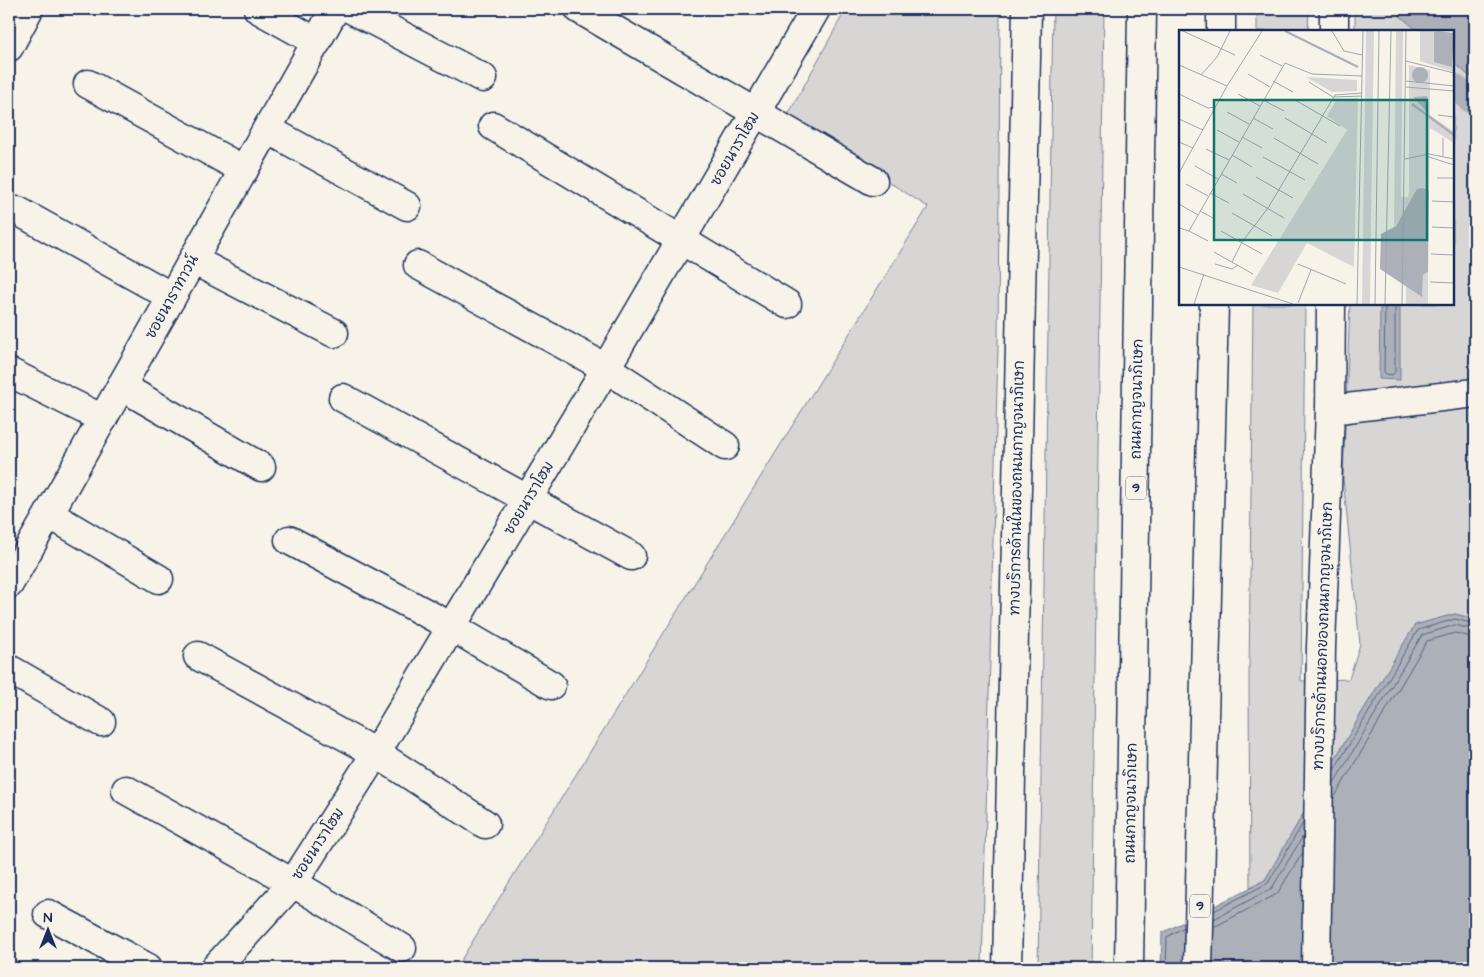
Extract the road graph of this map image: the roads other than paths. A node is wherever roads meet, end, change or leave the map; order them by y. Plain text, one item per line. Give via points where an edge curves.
1 (30, 9) edge
2 (258, 9) edge
3 (335, 9) edge
4 (351, 9) edge
5 (579, 9) edge
6 (816, 9) edge
7 (1027, 9) edge
8 (1142, 9) edge
9 (1221, 9) edge
10 (1334, 9) edge
11 (1221, 30) edge
12 (1334, 30) edge
13 (317, 42) junction
14 (9, 47) edge
15 (483, 78) dead end
16 (88, 84) dead end
17 (756, 112) junction
18 (493, 126) dead end
19 (267, 130) junction
20 (244, 170) junction
21 (873, 181) dead end
22 (407, 206) dead end
23 (18, 211) dead end
24 (682, 240) junction
25 (193, 260) junction
26 (418, 265) dead end
27 (172, 297) junction
28 (787, 304) dead end
29 (1214, 305) edge
30 (1331, 305) edge
31 (334, 333) dead end
32 (606, 368) junction
33 (9, 372) edge
34 (121, 386) junction
35 (1475, 394) edge
36 (343, 398) dead end
37 (1330, 410) junction
38 (103, 418) junction
39 (725, 446) dead end
40 (261, 467) dead end
41 (528, 500) junction
42 (49, 514) junction
43 (289, 540) dead end
44 (17, 550) edge
45 (631, 556) dead end
46 (159, 579) dead end
47 (9, 584) edge
48 (452, 627) junction
49 (198, 656) dead end
50 (9, 669) edge
51 (551, 685) dead end
52 (101, 722) dead end
53 (376, 753) junction
54 (126, 790) dead end
55 (485, 824) dead end
56 (293, 883) junction
57 (48, 914) dead end
58 (402, 948) dead end
59 (148, 968) edge
60 (215, 968) edge
61 (1007, 968) edge
62 (1129, 968) edge
63 (1198, 968) edge
64 (1316, 968) edge

1 - 14 main road
2 - 13 main road
3 - 13 main road, ซอยนาราทาวน์
4 - 15 main road
5 - 17 main road
6 - 17 main road, ซอยนาราโฮม
7 - 61 main road, ทางบริการด้านในของถนนกาญจนาภิเษก
8 - 62 main road, ถนนกาญจนาภิเษก / 9
9 - 11 main road
10 - 12 main road
13 - 19 main road, ซอยนาราทาวน์
16 - 20 main road
17 - 21 main road
17 - 24 main road, ซอยนาราโฮม
18 - 24 main road
19 - 20 main road, ซอยนาราทาวน์
19 - 22 main road
20 - 25 main road, ซอยนาราทาวน์
23 - 27 main road
24 - 28 main road
24 - 32 main road, ซอยนาราโฮม
25 - 27 main road, ซอยนาราทาวน์
25 - 31 main road
26 - 32 main road
27 - 34 main road, ซอยนาราทาวน์
29 - 63 main road, 9
30 - 37 main road, ทางบริการด้านนอกของถนนกาญจนาภิเษก
32 - 39 main road
32 - 41 main road, ซอยนาราโฮม
33 - 38 main road
34 - 38 main road, ซอยนาราทาวน์
34 - 40 main road
35 - 37 main road
36 - 41 main road
37 - 64 main road, ทางบริการด้านนอกของถนนกาญจนาภิเษก via 1321,647
38 - 42 main road, ซอยนาราทาวน์
41 - 45 main road
41 - 48 main road, ซอยนาราโฮม
42 - 44 main road, ซอยนาราทาวน์
42 - 46 main road
43 - 48 main road
44 - 47 main road, ซอยนาราทาวน์
48 - 51 main road
48 - 53 main road, ซอยนาราโฮม
49 - 53 main road
50 - 52 main road
53 - 55 main road
53 - 56 main road, ซอยนาราโฮม
54 - 56 main road
56 - 58 main road
56 - 60 main road, ซอยนาราโฮม
57 - 59 main road

